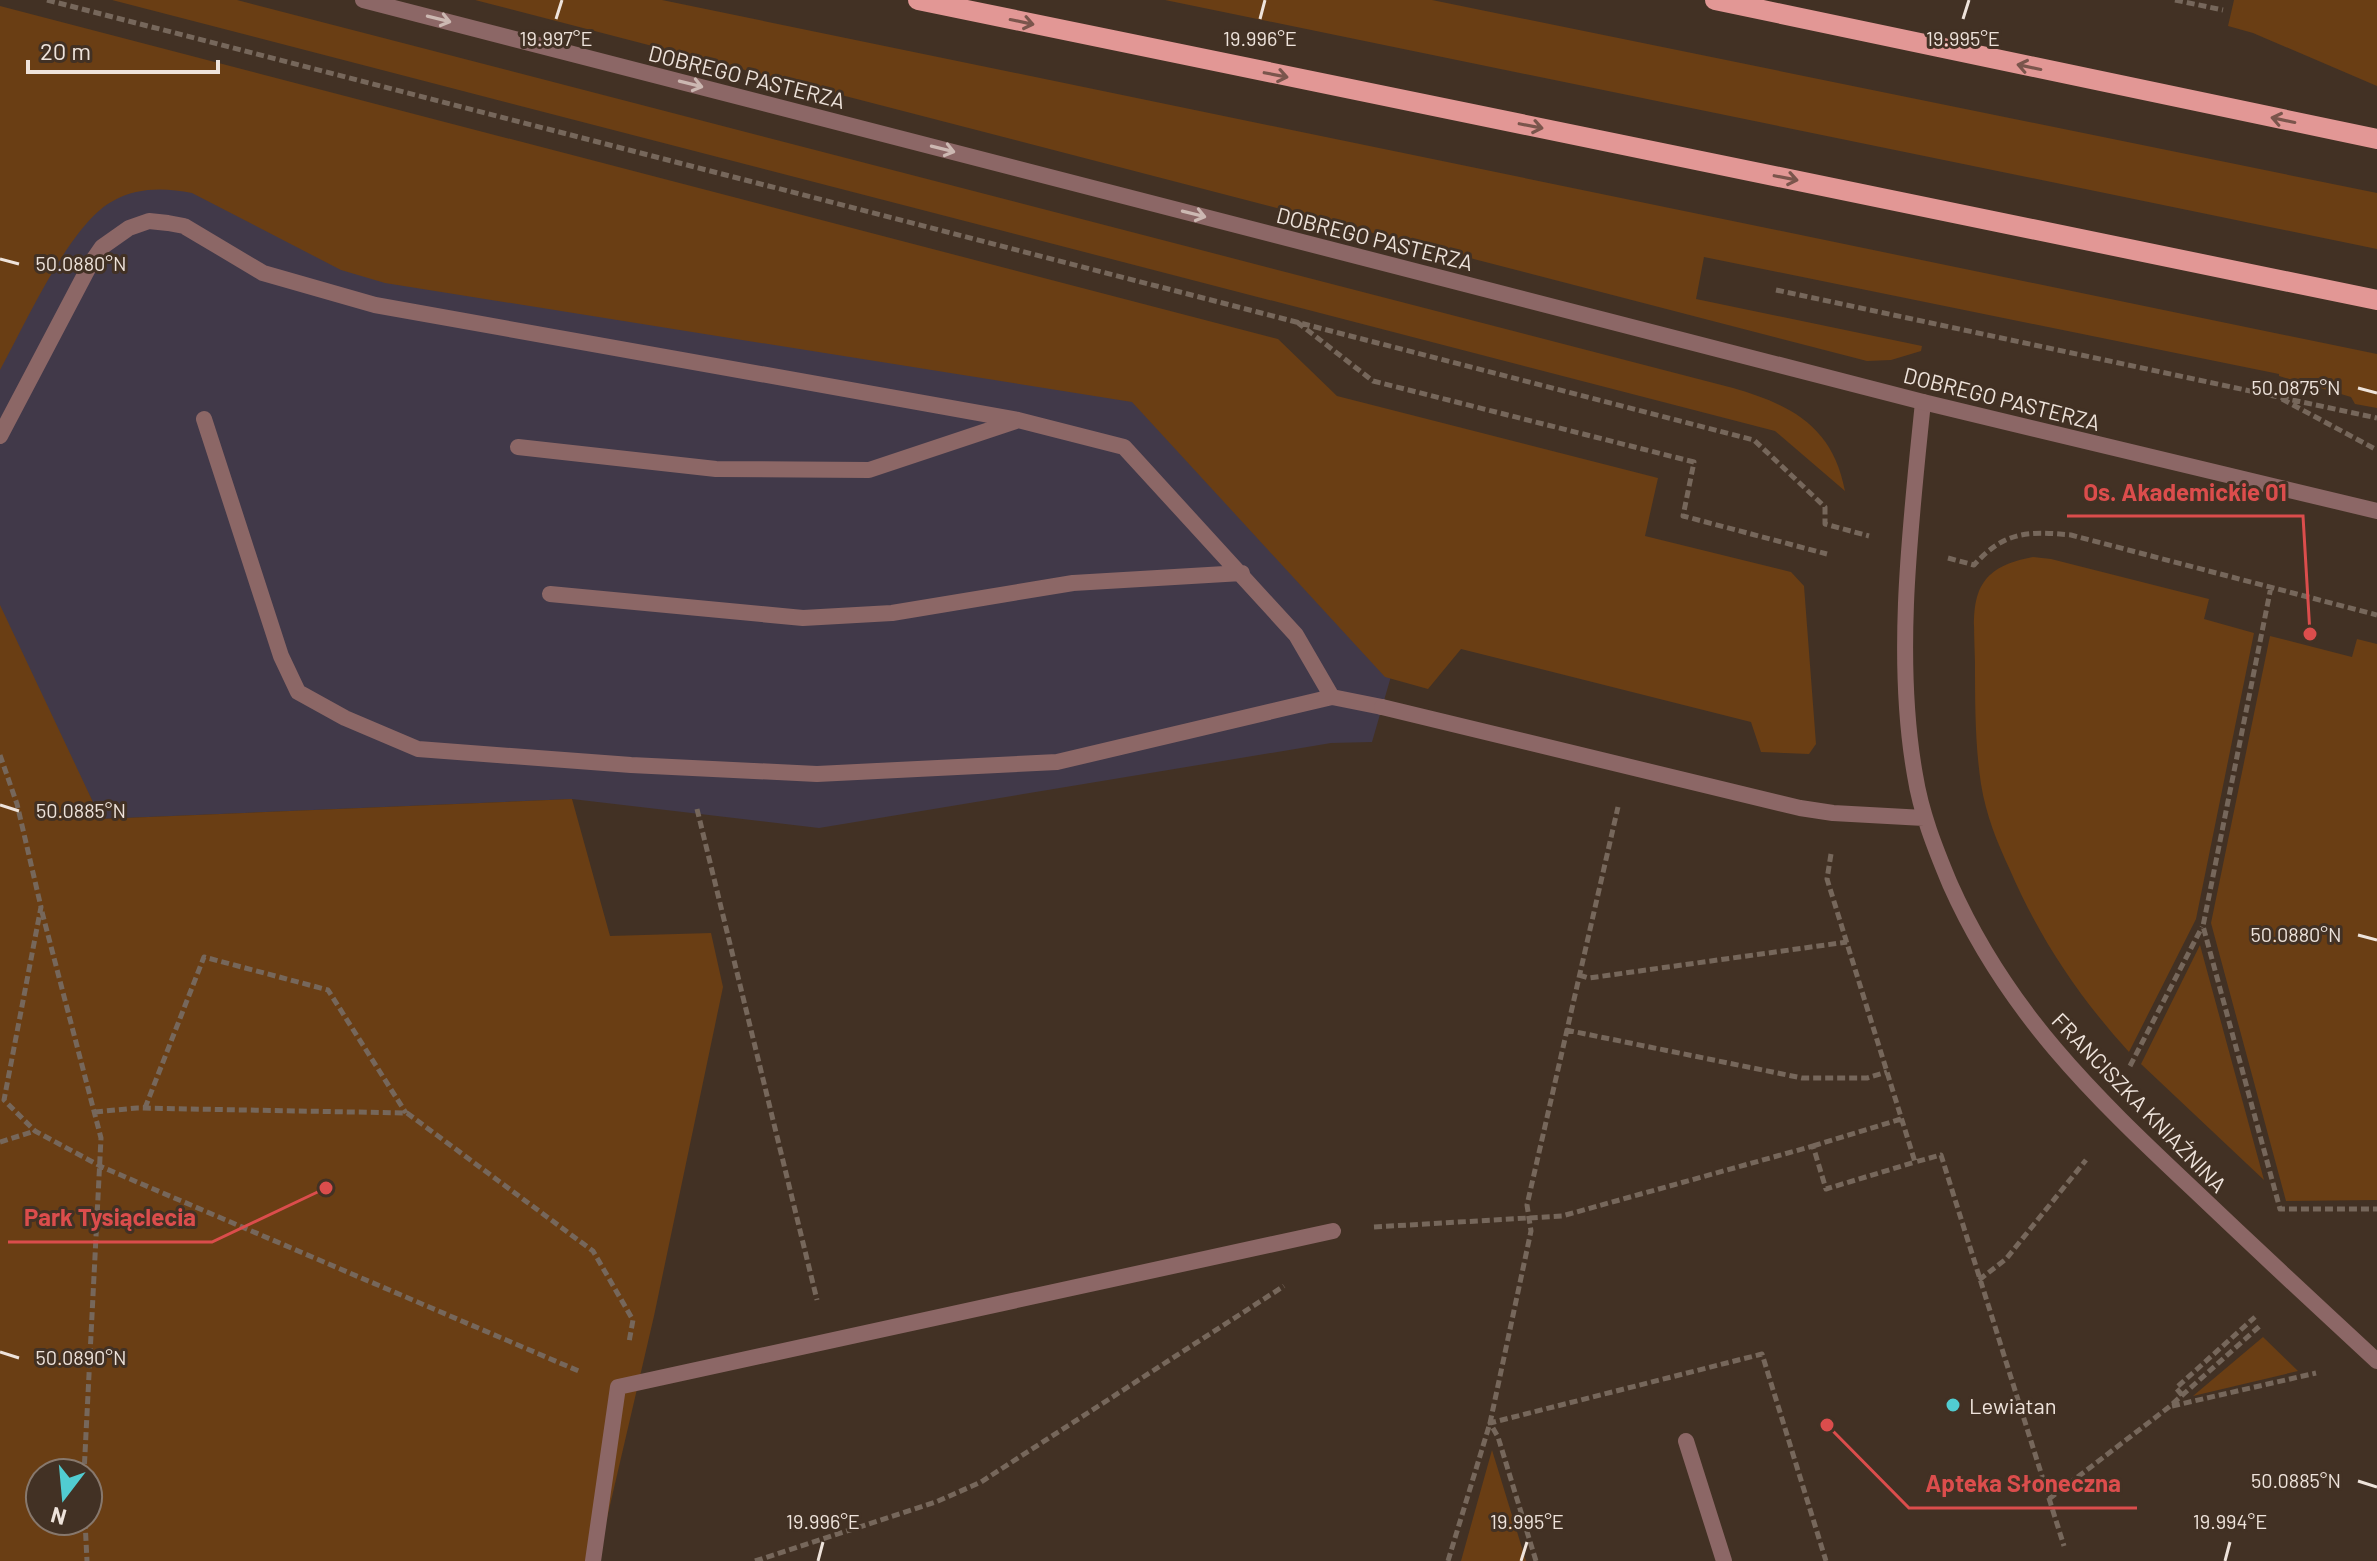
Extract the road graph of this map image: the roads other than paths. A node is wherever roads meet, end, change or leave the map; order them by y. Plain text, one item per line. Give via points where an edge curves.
1 (363, 0) edge
2 (918, 0) edge
3 (1715, 0) edge
4 (2377, 139) edge
5 (2377, 300) edge
6 (1923, 402) junction
7 (204, 419) dead end
8 (1018, 420) junction
9 (0, 436) edge
10 (518, 447) dead end
11 (2377, 511) edge
12 (1242, 573) junction
13 (550, 594) dead end
14 (1332, 697) junction
15 (1924, 818) junction
16 (1333, 1231) dead end
17 (2377, 1361) edge
18 (1686, 1441) dead end
19 (593, 1561) edge
20 (1724, 1561) edge

1 -> 6 street, DOBREGO PASTERZA
2 -> 5 main road
4 -> 3 main road
6 - 11 street, DOBREGO PASTERZA
6 - 15 street, FRANCISZKA KNIAŹNINA via 1909,548 1906,696
7 - 14 street via 281,656 298,692 418,749 817,774 1057,762
8 - 9 street via 375,305 263,273 184,226 149,221 102,247
8 - 10 street via 869,470 716,469
8 - 12 street via 1124,447
12 - 13 street via 1073,583 892,613 803,618
12 - 14 street via 1296,635
14 - 15 street via 1800,808
15 - 17 street, FRANCISZKA KNIAŹNINA via 1981,948 2034,1027 2117,1117
16 - 19 street via 618,1387
18 - 20 street

